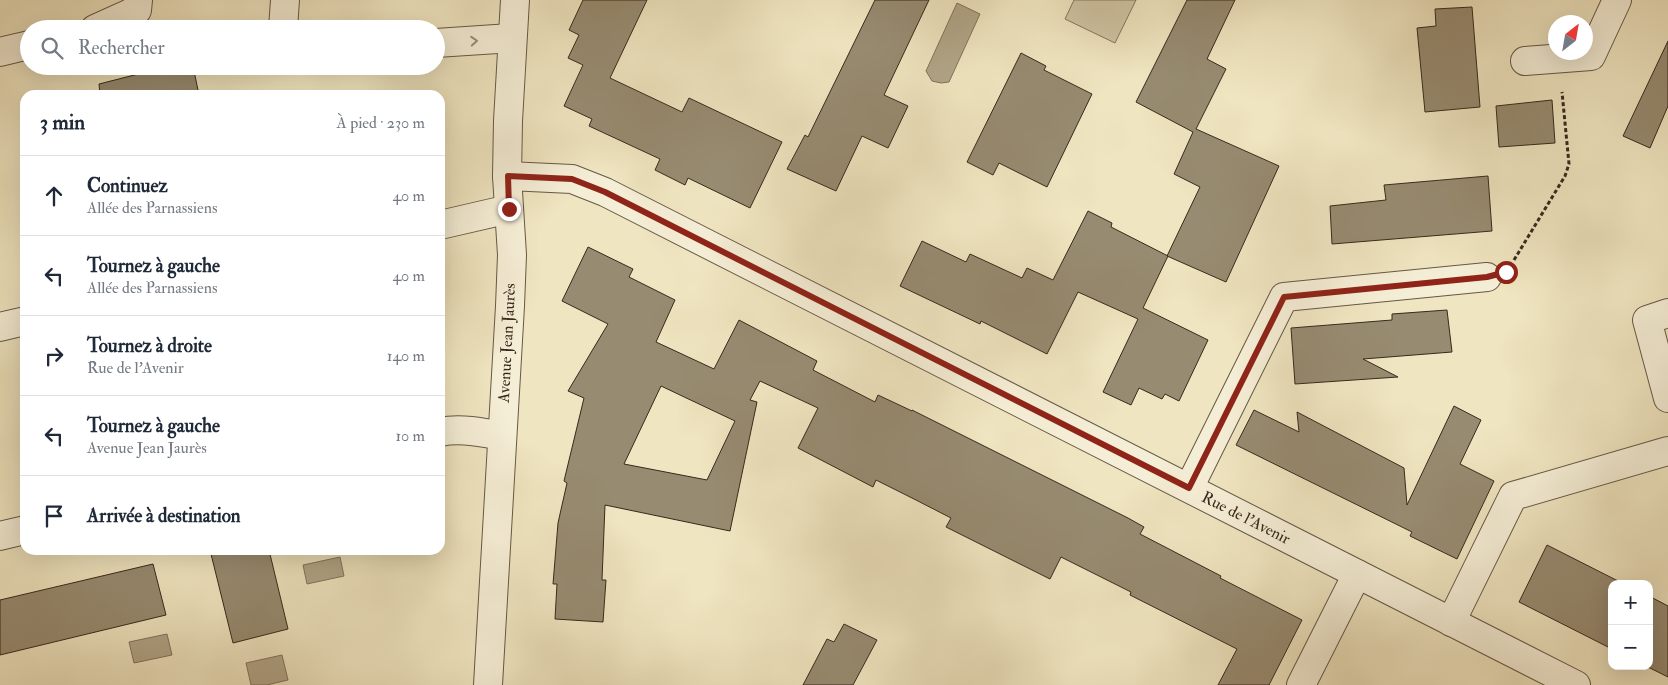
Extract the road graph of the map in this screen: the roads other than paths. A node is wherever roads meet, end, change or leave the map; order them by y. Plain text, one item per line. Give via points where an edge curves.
1 (138, 0) edge
2 (285, 0) edge
3 (515, 0) edge
4 (1617, 0) edge
5 (115, 20) edge
6 (284, 20) edge
7 (512, 38) junction
8 (445, 43) edge
9 (20, 47) edge
10 (0, 52) edge
11 (1526, 61) dead end
12 (508, 176) junction
13 (509, 209) junction
14 (445, 224) edge
15 (1487, 277) road end
16 (1668, 313) edge
17 (20, 322) edge
18 (0, 327) edge
19 (1668, 398) edge
20 (445, 431) edge
21 (502, 436) junction
22 (1668, 451) edge
23 (1189, 488) junction
24 (20, 531) edge
25 (0, 536) edge
26 (1357, 574) junction
27 (1451, 622) junction
28 (488, 685) edge
29 (1301, 685) edge
30 (1576, 685) edge

1 - 5 street via 137,10
2 - 6 street
3 - 7 street, Avenue Jean Jaurès
4 - 11 street via 1591,56
8 -> 7 street
7 - 12 street, Avenue Jean Jaurès
9 - 10 street
12 - 13 street, Avenue Jean Jaurès
12 - 23 street, Rue de l'Avenir via 572,179 605,192
13 - 14 street
13 - 21 street, Avenue Jean Jaurès via 512,255
15 - 23 street via 1284,297
16 - 19 street via 1647,320
17 - 18 street
20 - 21 street
21 - 28 street, Avenue Jean Jaurès
22 - 27 street via 1513,496
23 - 26 street, Rue de l'Avenir
24 - 25 street
26 - 27 street, Rue de l'Avenir
26 - 29 street
27 - 30 street, Rue de l'Avenir

